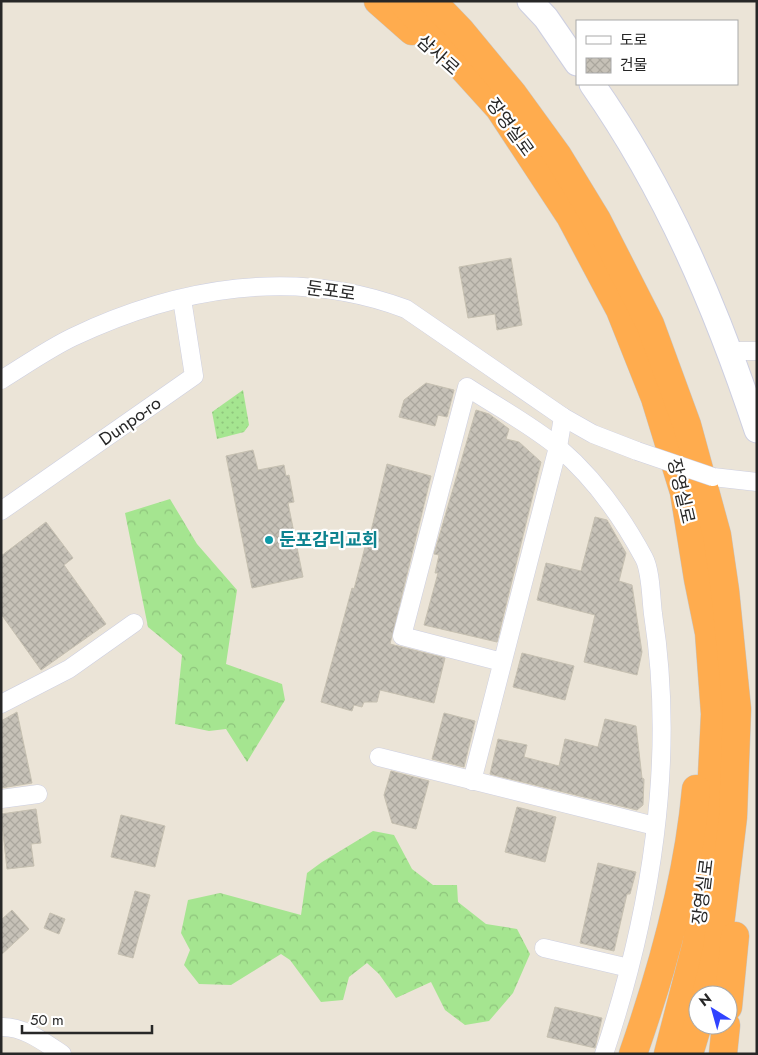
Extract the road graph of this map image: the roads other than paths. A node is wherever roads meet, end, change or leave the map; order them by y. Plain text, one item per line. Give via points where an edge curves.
1 (378, 1) edge
2 (402, 1) edge
3 (432, 1) edge
4 (530, 1) edge
5 (576, 62) edge
6 (593, 85) edge
7 (499, 108) junction
8 (182, 299) junction
9 (730, 351) junction
10 (757, 351) edge
11 (1, 380) edge
12 (563, 417) junction
13 (757, 430) edge
14 (558, 447) junction
15 (757, 482) edge
16 (1, 510) edge
17 (134, 623) dead end
18 (709, 633) junction
19 (502, 662) junction
20 (1, 704) edge
21 (737, 709) junction
22 (379, 757) dead end
23 (472, 781) junction
24 (38, 794) dead end
25 (1, 799) edge
26 (655, 826) junction
27 (544, 948) dead end
28 (629, 968) junction
29 (708, 985) edge
30 (730, 985) edge
31 (1, 1027) edge
32 (725, 1035) edge
33 (62, 1054) edge
34 (604, 1054) edge
35 (633, 1054) edge
36 (668, 1054) edge
37 (723, 1054) edge

1 - 7 highway, 삼사로
2 - 7 highway, 장영실로
3 - 21 highway, 장영실로 via 513,94 558,156 597,220 650,324 688,425 717,535
4 - 5 street
6 - 9 street via 652,177 694,263
7 - 18 highway, 장영실로 via 570,216 620,310 655,398 684,492
8 - 11 street, 둔포로 via 126,315 72,338
8 - 12 street, 둔포로 via 214,290 250,286 311,286 381,300 406,309 445,334
8 - 16 street, Dunpo-ro via 194,376
9 - 10 street
9 - 13 street
12 - 14 street
12 - 15 street, 둔포로, bridge via 593,434 713,477
14 - 19 street
14 - 19 street via 467,387 402,636
14 - 26 street via 600,489 645,560 659,653 661,755
17 - 20 street via 69,669
18 - 35 highway via 695,800 682,884 664,958
18 - 36 highway, 장영실로 via 715,714 707,876 696,946
19 - 23 street
21 - 29 highway, 장영실로 via 733,816 717,950
21 - 30 highway via 746,800
22 - 23 street
23 - 26 street
24 - 25 street
26 - 28 street via 650,880
27 - 28 street
28 - 34 street
31 - 33 street via 38,1038
32 - 37 highway

